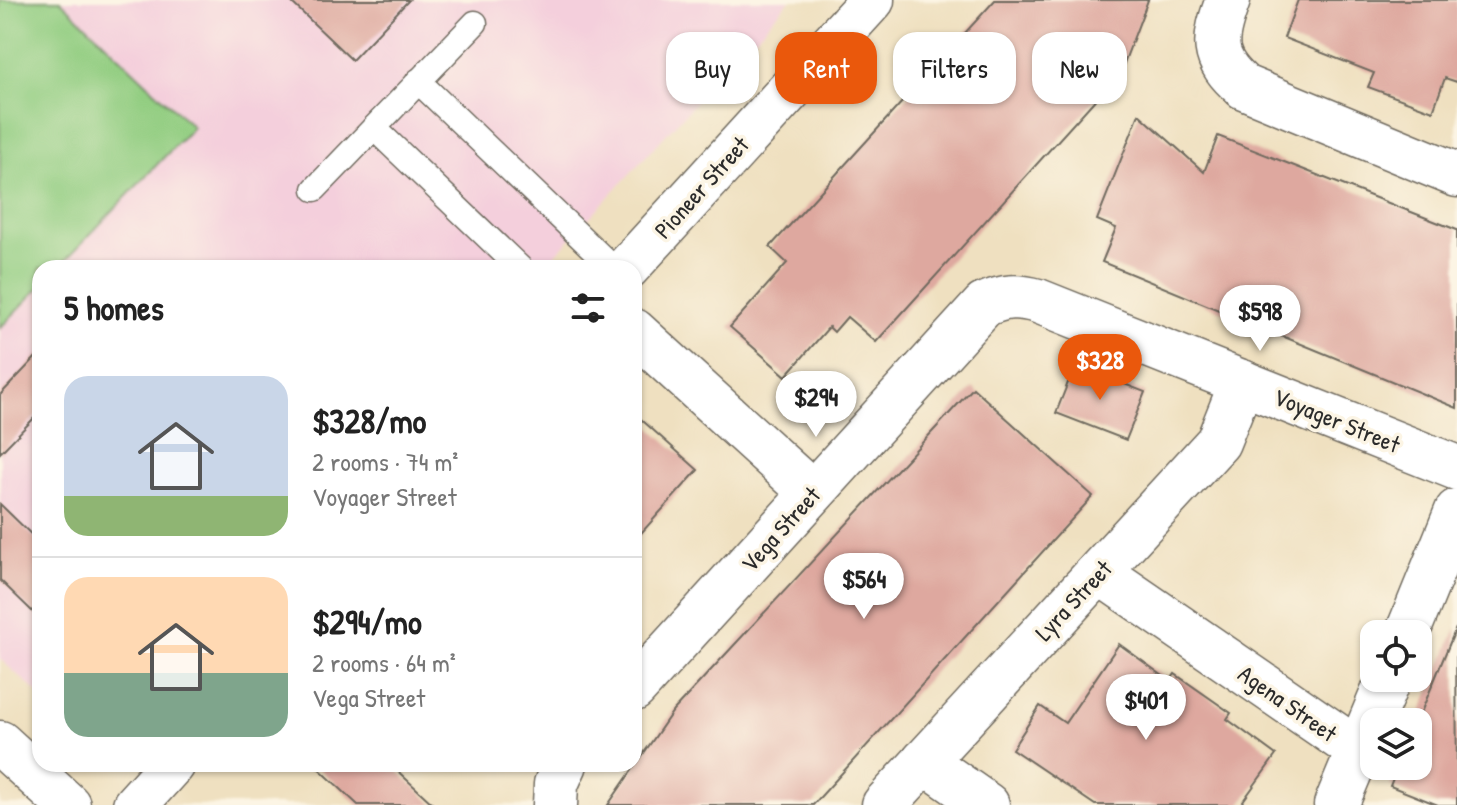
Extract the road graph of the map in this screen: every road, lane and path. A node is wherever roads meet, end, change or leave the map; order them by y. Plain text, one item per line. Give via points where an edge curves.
1 (872, 0) edge
2 (1228, 0) edge
3 (475, 23) dead end
4 (418, 81) junction
5 (374, 128) junction
6 (1457, 175) edge
7 (315, 189) dead end
8 (512, 260) edge
9 (605, 260) edge
10 (634, 260) edge
11 (1038, 301) joint
12 (642, 338) edge
13 (1242, 382) junction
14 (1457, 468) edge
15 (812, 493) junction
16 (1457, 511) edge
17 (1099, 572) junction
18 (1413, 620) edge
19 (642, 680) edge
20 (1383, 692) edge
21 (0, 743) edge
22 (1359, 751) junction
23 (924, 761) junction
24 (165, 772) edge
25 (68, 805) edge
26 (135, 805) edge
27 (884, 805) edge
28 (987, 805) edge
29 (1336, 805) edge

1 - 10 street, Pioneer Street
2 - 6 street via 1216,53 1226,72 1244,87
3 - 4 lane
4 - 5 lane
4 - 9 lane
5 - 7 lane
5 - 8 lane
11 - 13 street, Voyager Street
11 - 15 street, Vega Street via 1002,297 984,305
12 - 15 street
13 - 14 street, Voyager Street
13 - 17 street, Lyra Street via 1218,442
15 - 19 street, Vega Street
16 - 18 street
17 - 22 street, Agena Street
17 - 23 street, Lyra Street
20 - 22 street
21 - 25 street
22 - 29 street
23 - 27 street, Lyra Street
23 - 28 street
24 - 26 street

